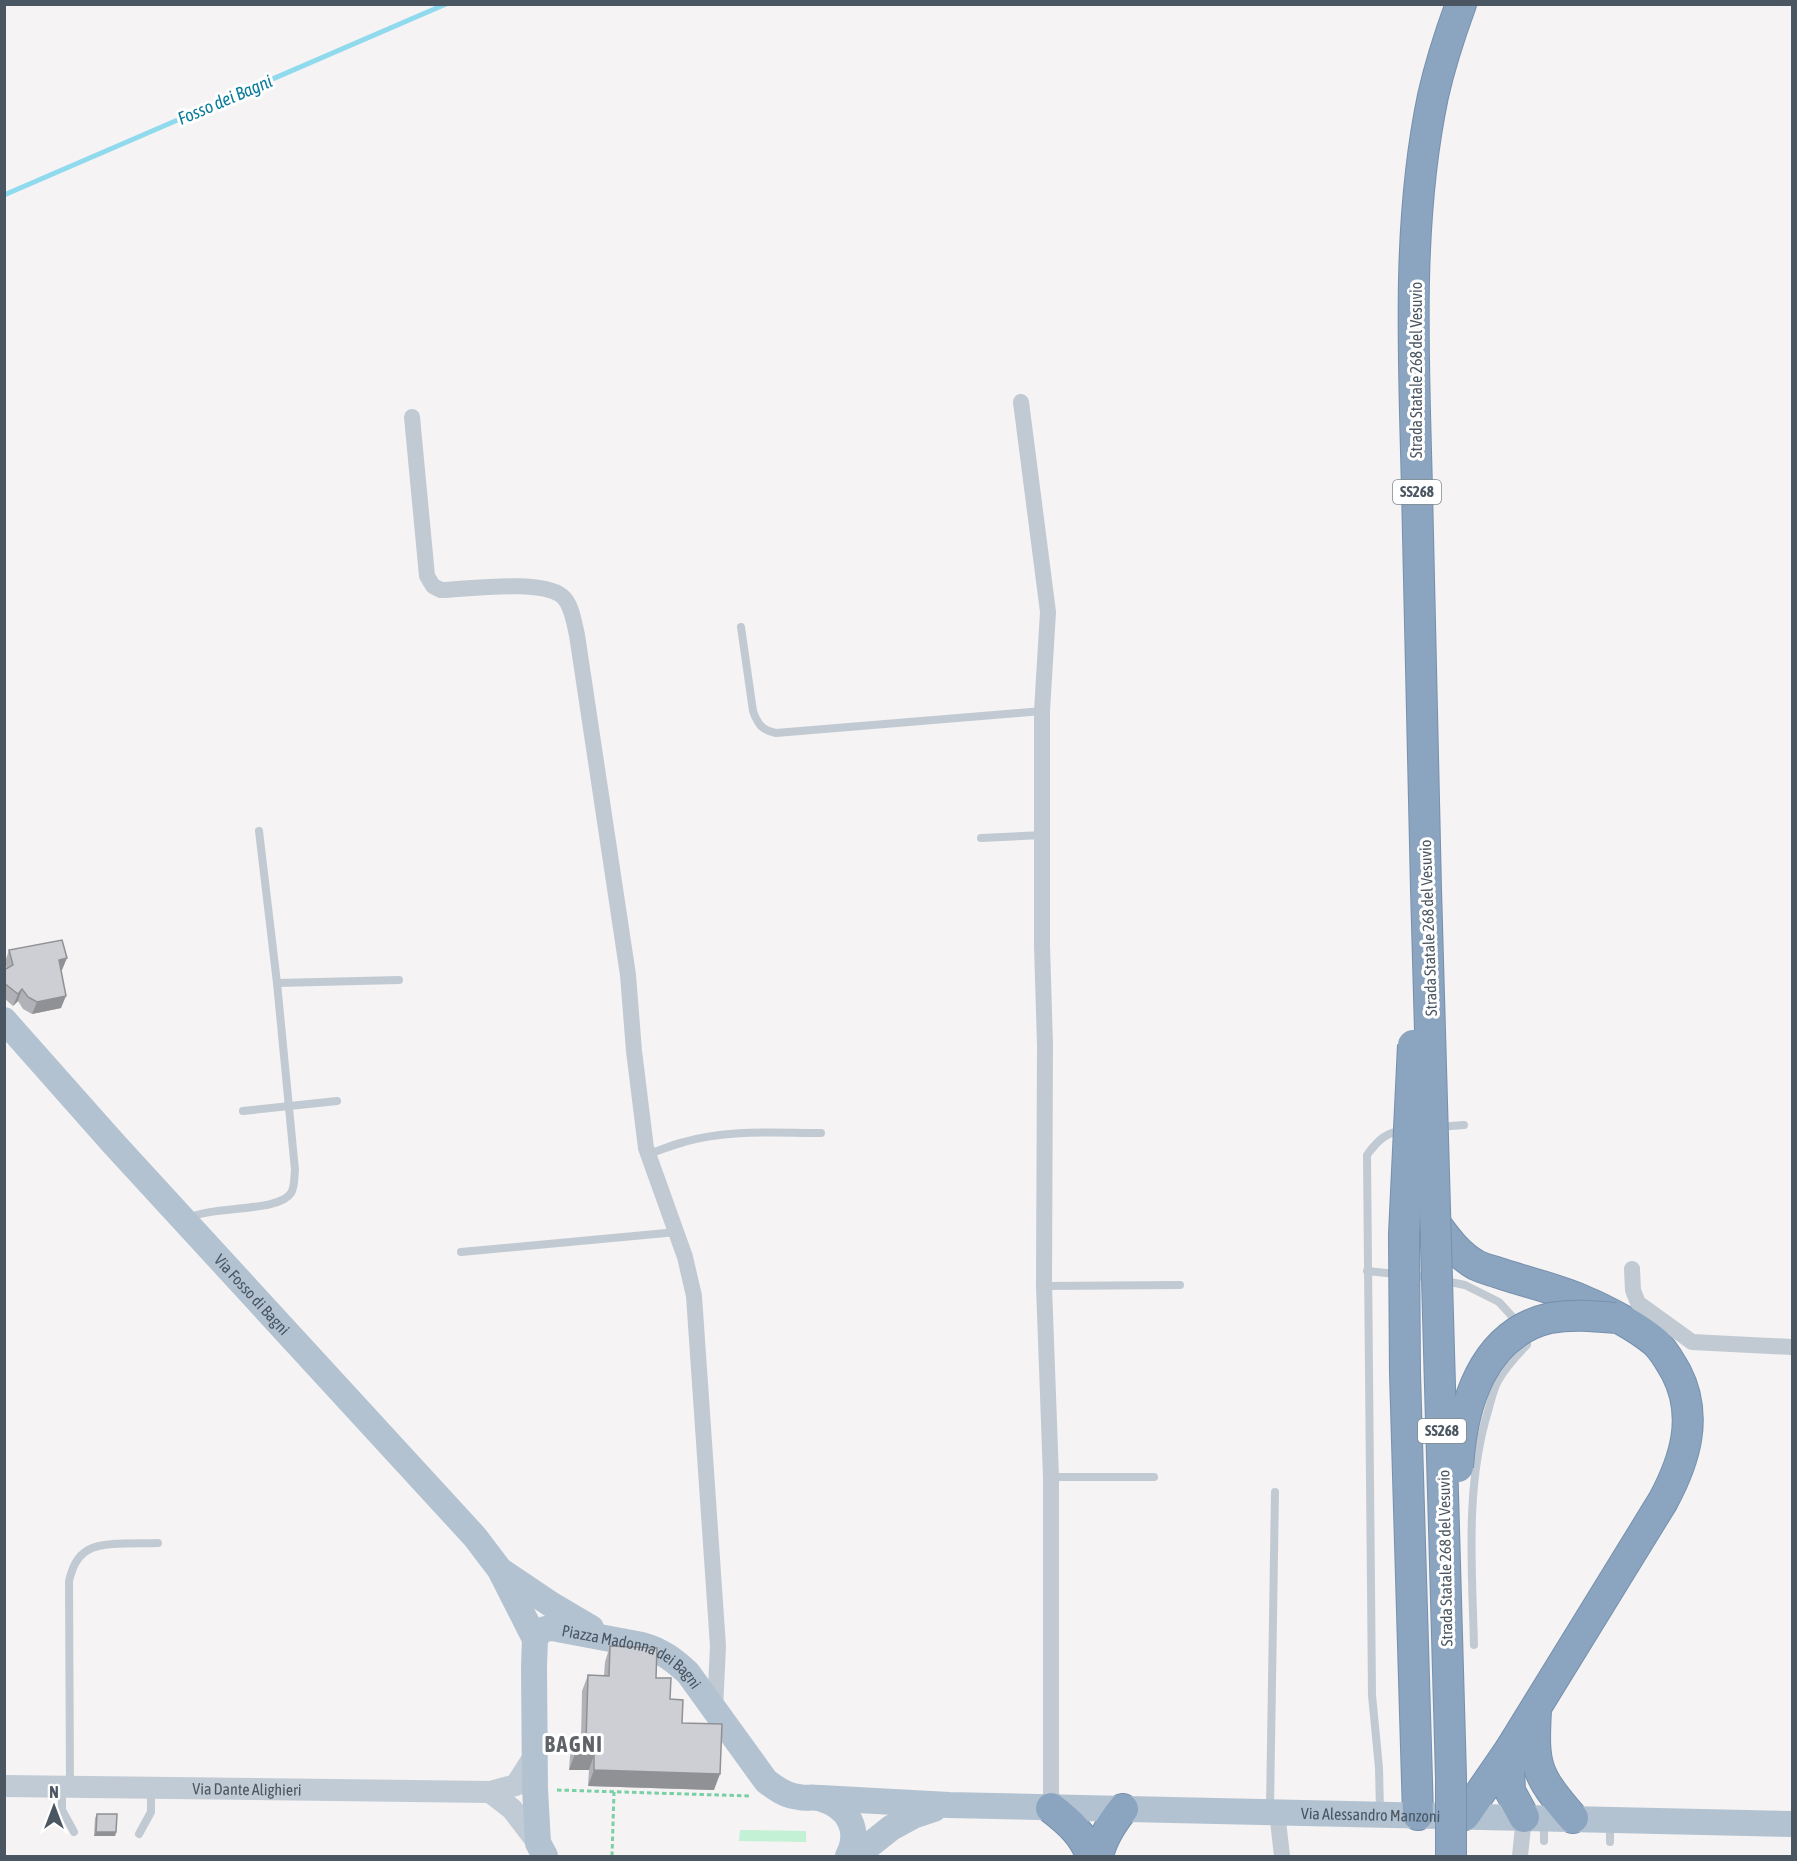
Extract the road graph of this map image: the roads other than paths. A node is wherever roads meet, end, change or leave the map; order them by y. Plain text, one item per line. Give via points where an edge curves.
1 (1461, 4) edge
2 (1021, 402) dead end
3 (412, 417) dead end
4 (741, 627) dead end
5 (1042, 711) junction
6 (260, 831) dead end
7 (1044, 835) junction
8 (981, 838) dead end
9 (1426, 889) junction
10 (399, 980) dead end
11 (277, 983) junction
12 (4, 1020) edge
13 (338, 1101) dead end
14 (289, 1107) junction
15 (243, 1111) dead end
16 (1464, 1125) dead end
17 (821, 1133) dead end
18 (649, 1154) junction
19 (184, 1220) junction
20 (1436, 1223) junction
21 (676, 1232) junction
22 (461, 1252) dead end
23 (1632, 1269) dead end
24 (1367, 1271) junction
25 (1180, 1285) dead end
26 (1044, 1286) junction
27 (1615, 1318) junction
28 (1792, 1347) edge
29 (1051, 1477) junction
30 (1154, 1477) dead end
31 (1275, 1492) dead end
32 (158, 1543) dead end
33 (500, 1570) junction
34 (535, 1639) junction
35 (609, 1639) junction
36 (1460, 1643) junction
37 (1536, 1707) junction
38 (715, 1709) junction
39 (1511, 1748) junction
40 (533, 1758) junction
41 (1538, 1771) junction
42 (4, 1786) edge
43 (66, 1788) junction
44 (151, 1788) junction
45 (490, 1792) junction
46 (821, 1798) junction
47 (949, 1805) junction
48 (1051, 1808) junction
49 (1123, 1809) junction
50 (1274, 1812) junction
51 (1380, 1814) junction
52 (1418, 1815) junction
53 (1465, 1815) junction
54 (1546, 1823) junction
55 (1792, 1824) edge
56 (74, 1832) dead end
57 (139, 1833) dead end
58 (542, 1850) edge
59 (849, 1857) edge
60 (856, 1857) edge
61 (1091, 1857) edge
62 (1098, 1857) edge
63 (1282, 1857) edge
64 (1451, 1857) edge
65 (1520, 1857) edge

1 - 9 highway, Strada Statale 268 del Vesuvio / SS268 via 1433,95 1419,184 1416,253 1414,360
2 - 5 street via 1048,612
3 - 18 street via 427,576 433,586 441,590 545,588 563,596 570,608 628,975
4 - 5 lane via 753,711 764,730 776,733
5 - 7 street
6 - 11 lane
7 - 8 lane
7 - 26 street
9 - 20 highway, Strada Statale 268 del Vesuvio / SS268, bridge
9 - 52 highway, bridge via 1418,958 1404,1222
10 - 11 lane
11 - 14 lane
12 - 19 main road, Via Fosso di Bagni
13 - 14 lane
14 - 15 lane
14 - 19 lane via 295,1170 292,1192 272,1204 205,1212
16 - 24 lane via 1392,1131 1379,1139 1367,1155
17 - 18 lane via 724,1135 684,1142
18 - 21 street
19 - 33 main road, Via Fosso di Bagni via 453,1513
20 - 27 highway, bridge via 1453,1248 1476,1265 1584,1301
20 - 36 highway, Strada Statale 268 del Vesuvio / SS268, bridge
21 - 22 lane
21 - 38 street via 694,1296 718,1647
23 - 28 street via 1638,1303 1692,1342
24 - 36 lane via 1425,1276 1465,1285 1499,1302 1529,1336 1527,1345 1497,1383 1483,1429 1474,1479
24 - 51 lane via 1372,1695
25 - 26 lane
26 - 29 street
27 - 36 highway, bridge via 1576,1315 1528,1326 1493,1353 1481,1370 1459,1444 1455,1571
27 - 37 highway via 1657,1343 1671,1362 1686,1398 1687,1443 1678,1473 1663,1501
29 - 30 lane
29 - 48 street
31 - 50 lane
32 - 43 lane via 89,1550 73,1566 69,1581
33 - 34 main road, Via Fosso di Bagni
33 - 35 main road, Via Fosso di Bagni
34 - 35 main road, Piazza Madonna dei Bagni via 552,1628
34 - 40 main road, Piazza Madonna dei Bagni
35 - 38 main road, Piazza Madonna dei Bagni via 655,1648 674,1660
36 - 64 highway, Strada Statale 268 del Vesuvio / SS268, bridge
37 - 39 highway
37 - 41 highway via 1534,1742
38 - 46 main road, Piazza Madonna dei Bagni via 775,1789 799,1797
39 - 53 highway
39 - 54 highway via 1510,1791
40 - 45 main road, Via Dante Alighieri via 516,1785
40 - 58 main road, Piazza Madonna dei Bagni
41 - 54 highway via 1535,1797
41 - 54 highway via 1552,1795
42 - 43 main road, Via Dante Alighieri
43 - 44 main road, Via Dante Alighieri
43 - 56 lane via 62,1810
44 - 45 main road, Via Dante Alighieri
44 - 57 lane via 151,1812
45 - 58 main road via 512,1809
46 - 47 main road, Via Alessandro Manzoni
46 - 59 main road, Piazza Madonna dei Bagni via 838,1806 853,1826
47 - 48 main road, Via Alessandro Manzoni
47 - 60 main road, Via Alessandro Manzoni via 913,1816 891,1828
48 - 49 main road, Via Alessandro Manzoni
48 - 61 highway via 1080,1835
49 - 50 main road, Via Alessandro Manzoni
49 - 62 highway via 1105,1836
50 - 51 main road, Via Alessandro Manzoni
50 - 63 street
51 - 52 main road, Via Alessandro Manzoni
52 - 53 main road, Via Alessandro Manzoni
53 - 54 main road, Via Alessandro Manzoni
54 - 55 main road, Via Alessandro Manzoni via 1610,1830
54 - 65 street

